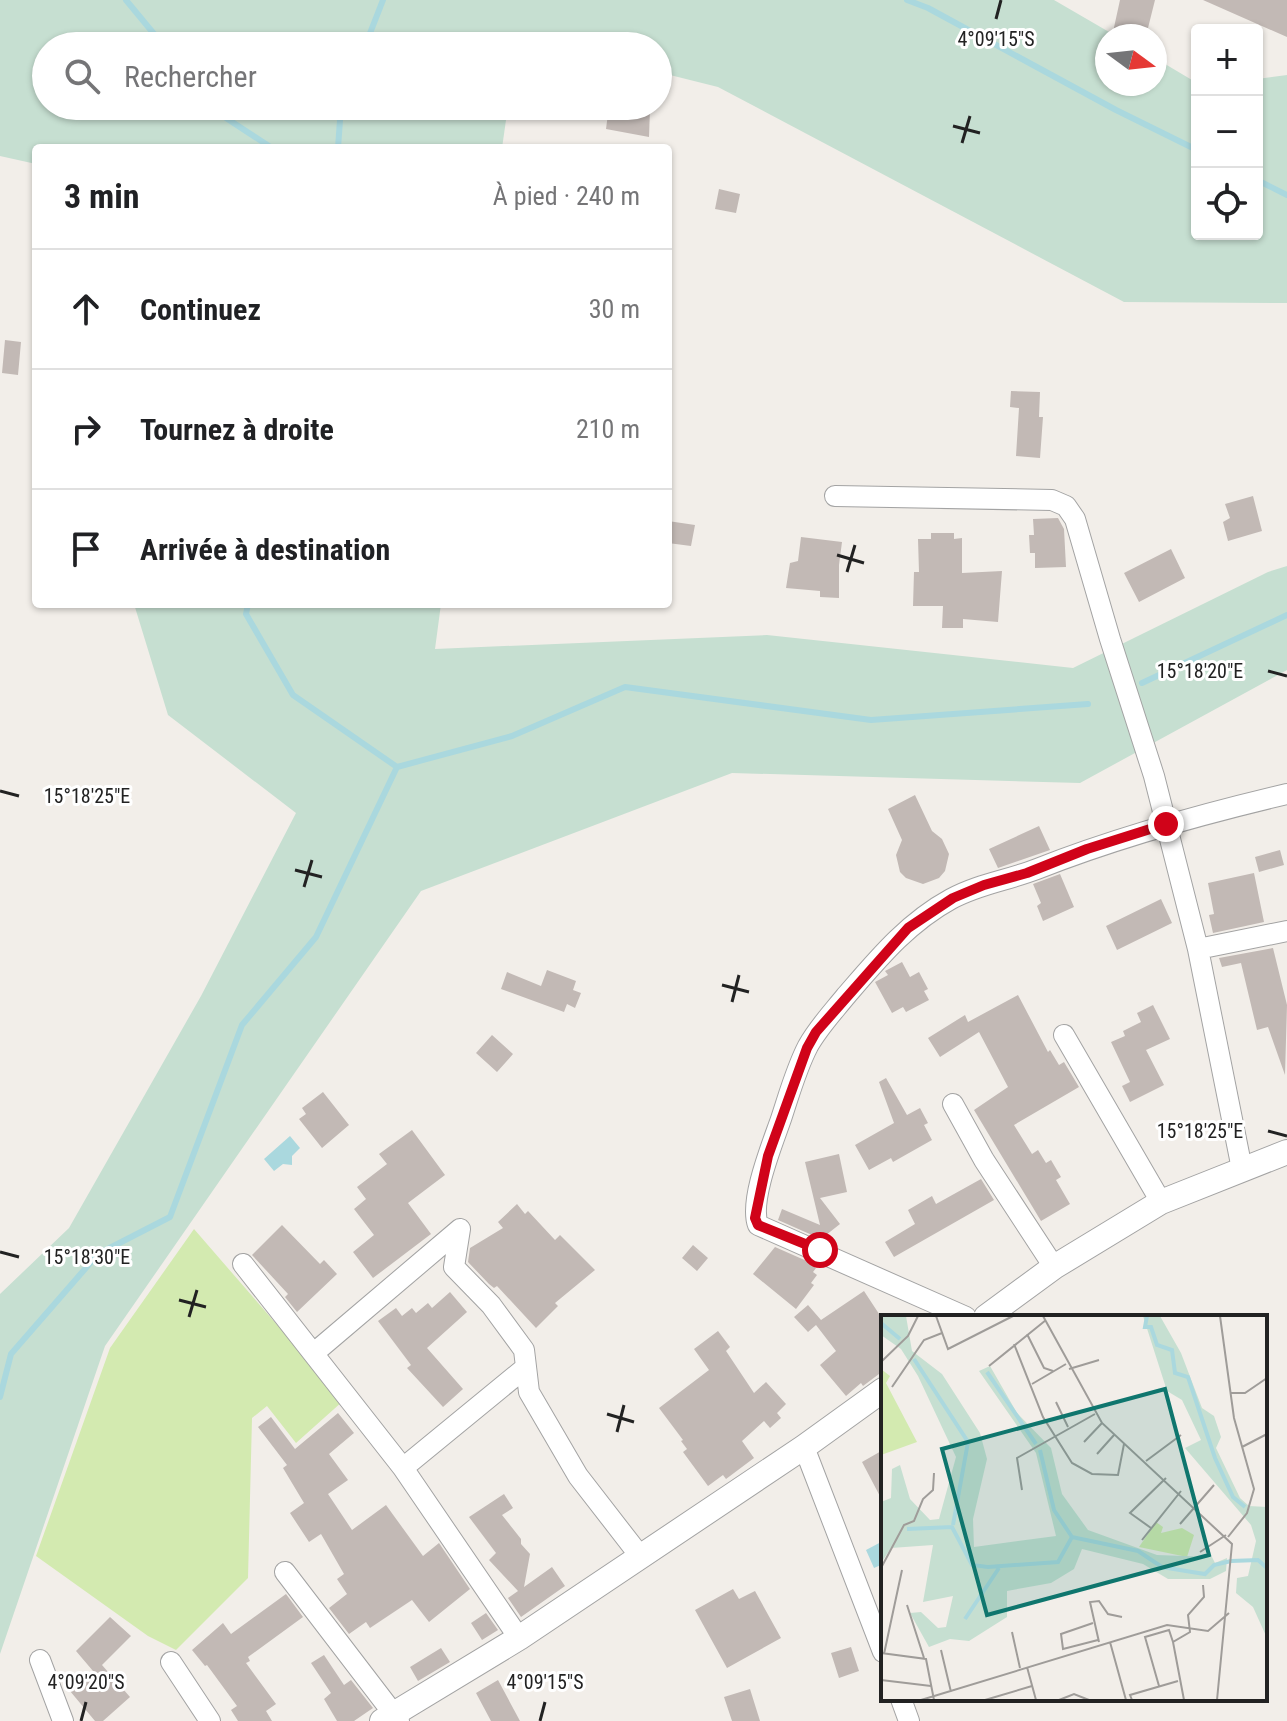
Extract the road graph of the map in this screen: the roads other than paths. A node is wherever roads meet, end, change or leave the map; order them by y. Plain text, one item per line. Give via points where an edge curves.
1 (835, 496) dead end
2 (1287, 794) edge
3 (1166, 824) junction
4 (1287, 931) edge
5 (1198, 949) junction
6 (1064, 1035) dead end
7 (953, 1104) dead end
8 (1287, 1152) edge
9 (1242, 1169) junction
10 (1161, 1202) junction
11 (243, 1264) dead end
12 (1054, 1267) junction
13 (962, 1315) edge
14 (989, 1315) edge
15 (314, 1353) junction
16 (525, 1368) junction
17 (881, 1391) edge
18 (804, 1447) junction
19 (403, 1468) junction
20 (640, 1556) junction
21 (285, 1572) dead end
22 (519, 1638) junction
23 (881, 1647) edge
24 (40, 1660) dead end
25 (171, 1662) dead end
26 (902, 1701) edge
27 (391, 1718) edge
28 (63, 1721) edge
29 (210, 1721) edge
30 (909, 1721) edge

1 - 3 street via 1052,500 1066,506 1075,519
2 - 3 street
3 - 5 street
3 - 13 street via 984,885 933,910 881,955 816,1032 799,1067 768,1156 756,1205 758,1225
4 - 5 street
5 - 9 street
6 - 10 street
7 - 12 street
8 - 9 street
9 - 10 street
10 - 12 street
11 - 15 street
12 - 14 street
15 - 16 street via 460,1229 454,1267 524,1350
15 - 19 street
16 - 19 street
16 - 20 street via 529,1392 578,1476
17 - 18 street
18 - 20 street
18 - 23 street
19 - 22 street
20 - 22 street
21 - 27 street
22 - 27 street
24 - 28 street
25 - 29 street
26 - 30 street

